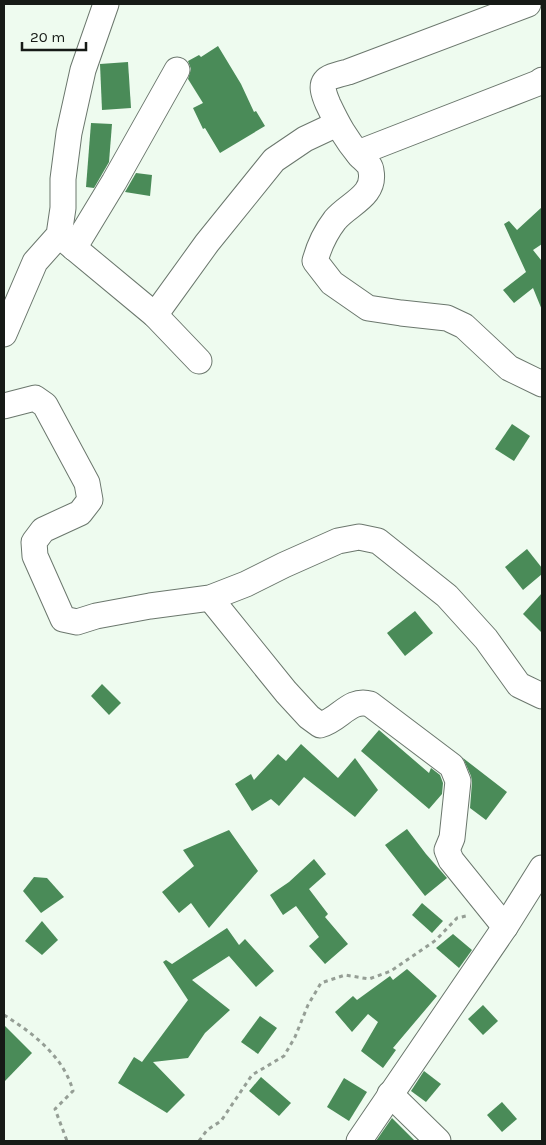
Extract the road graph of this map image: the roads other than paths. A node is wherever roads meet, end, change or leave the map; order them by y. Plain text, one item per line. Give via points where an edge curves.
1 (106, 4) edge
2 (528, 4) edge
3 (177, 70) dead end
4 (542, 80) edge
5 (337, 124) junction
6 (358, 153) junction
7 (66, 242) junction
8 (155, 315) junction
9 (4, 334) edge
10 (199, 361) dead end
11 (542, 384) edge
12 (4, 406) edge
13 (210, 598) junction
14 (542, 696) edge
15 (542, 868) edge
16 (498, 918) junction
17 (390, 1094) junction
18 (358, 1141) edge
19 (438, 1141) edge

1 - 7 street via 83,70 69,133 63,180
2 - 5 street via 330,76 322,85 323,92
3 - 7 street via 114,182
4 - 6 street
5 - 6 street
5 - 8 street via 305,139 274,160 207,243
6 - 11 street via 371,168 372,183 365,194 336,219 321,241 315,261 332,283 368,308 447,318 464,326 509,368
7 - 8 street
7 - 9 street via 35,262
8 - 10 street
12 - 13 street via 35,398 45,405 86,483 90,500 80,513 43,530 34,542 35,556 63,619 77,622 150,606
13 - 14 street via 338,541 359,537 378,540 447,596 486,639 519,685
13 - 16 street via 286,692 320,726 351,706 361,702 370,704 452,766 458,781 452,838 447,850 451,860
15 - 16 street
16 - 17 street
17 - 18 street
17 - 19 street

